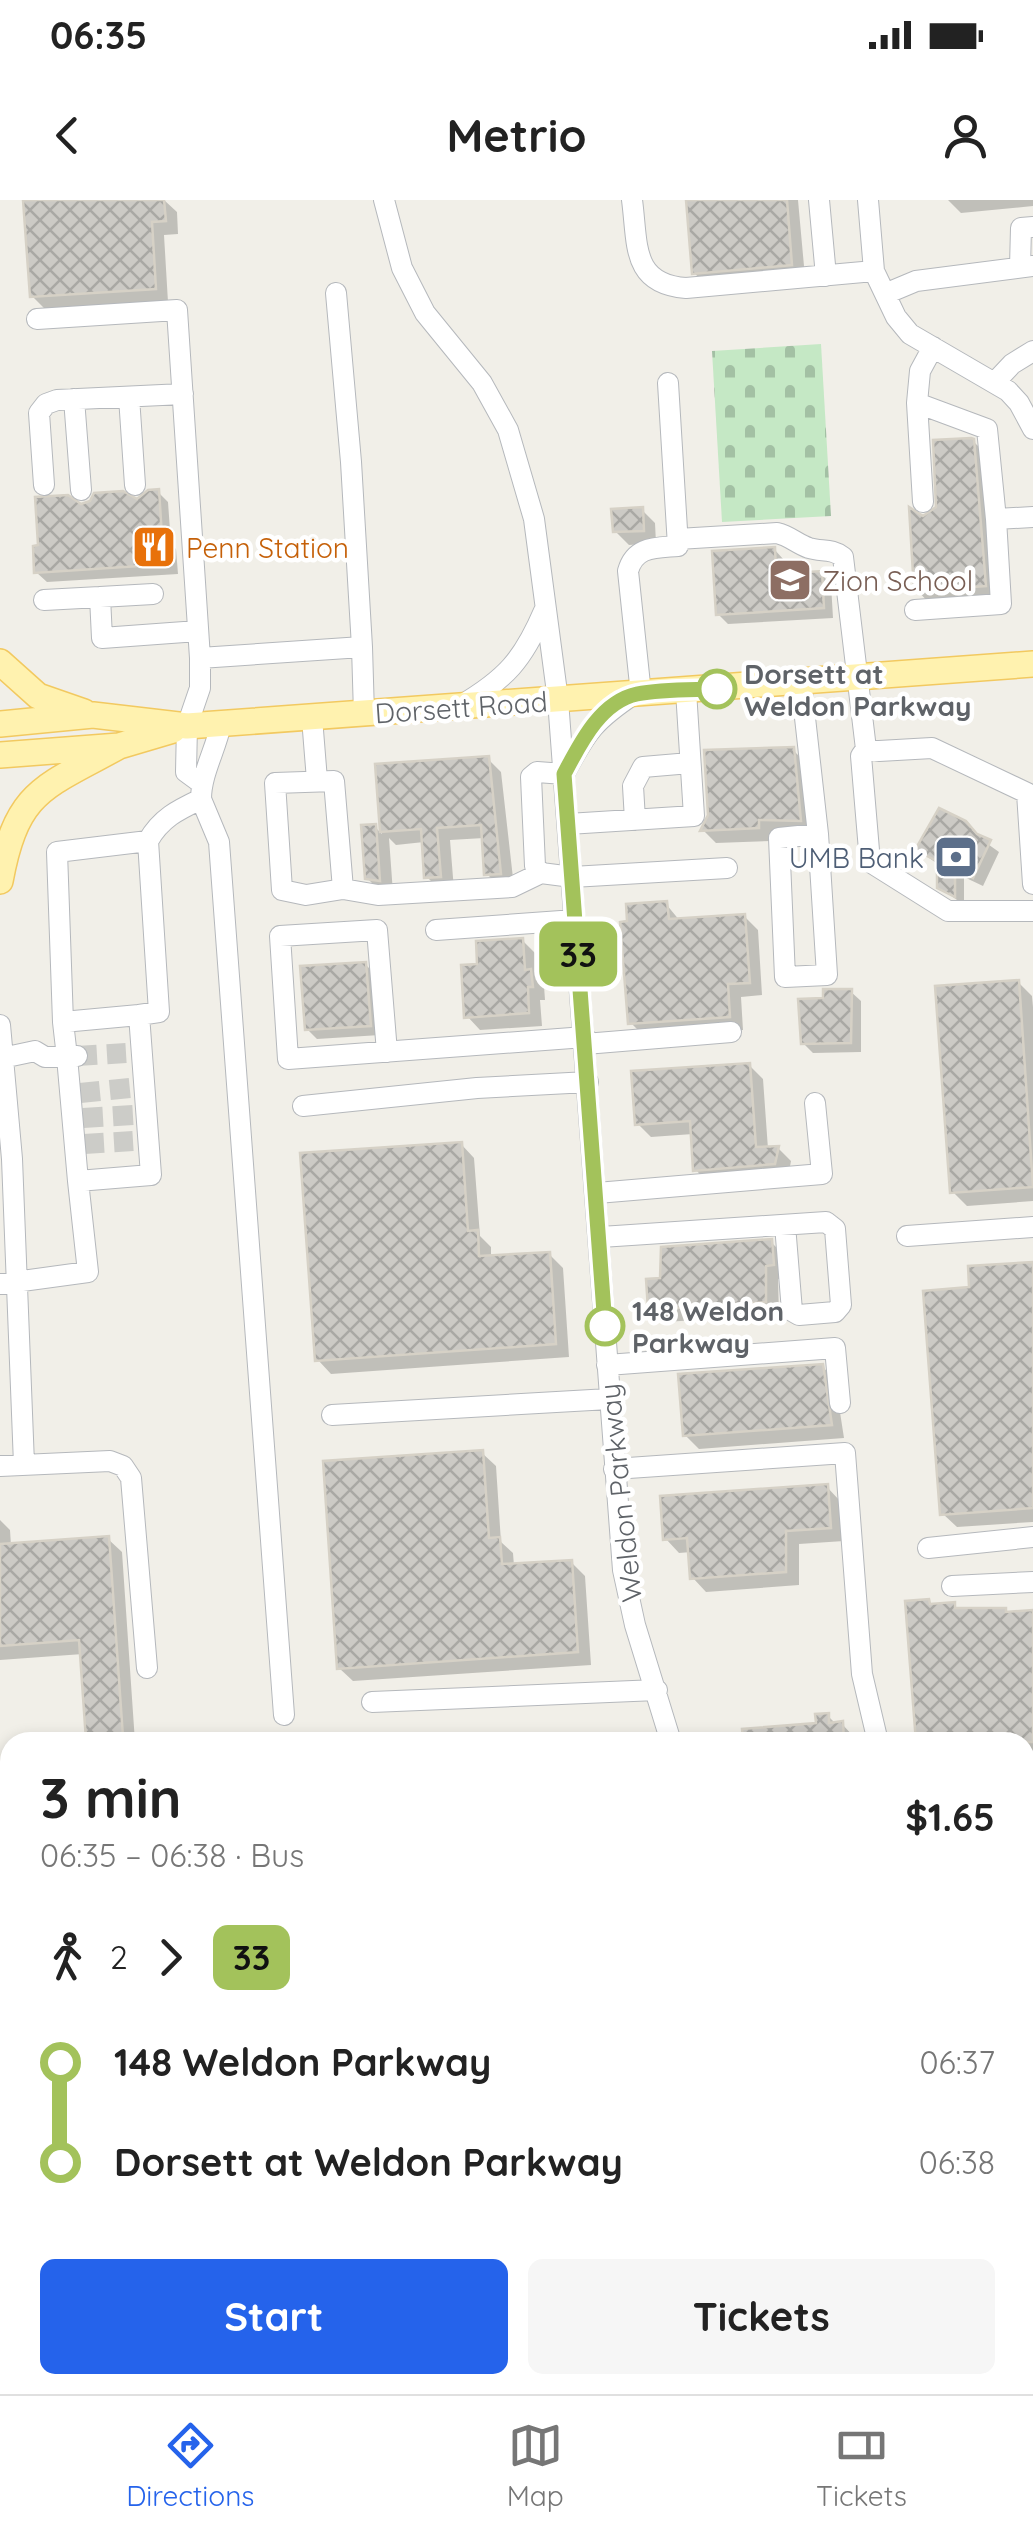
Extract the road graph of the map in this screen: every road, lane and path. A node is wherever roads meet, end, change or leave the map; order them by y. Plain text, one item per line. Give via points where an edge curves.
1 (384, 200) edge
2 (632, 200) edge
3 (819, 200) edge
4 (868, 200) edge
5 (1033, 226) edge
6 (1026, 267) edge
7 (874, 271) junction
8 (826, 276) junction
9 (336, 292) dead end
10 (886, 294) junction
11 (36, 319) dead end
12 (934, 347) junction
13 (1033, 352) edge
14 (995, 382) junction
15 (668, 384) dead end
16 (183, 394) junction
17 (129, 397) junction
18 (74, 400) junction
19 (916, 403) junction
20 (1033, 429) edge
21 (44, 485) dead end
22 (135, 485) dead end
23 (81, 490) dead end
24 (923, 502) dead end
25 (1033, 517) edge
26 (996, 519) junction
27 (678, 540) junction
28 (153, 594) dead end
29 (100, 597) junction
30 (44, 600) dead end
31 (544, 609) junction
32 (915, 610) dead end
33 (198, 632) junction
34 (362, 647) junction
35 (200, 658) junction
36 (0, 662) edge
37 (1033, 664) edge
38 (855, 677) junction
39 (801, 682) junction
40 (686, 691) junction
41 (637, 694) junction
42 (558, 700) junction
43 (456, 708) junction
44 (364, 714) junction
45 (93, 716) junction
46 (312, 718) junction
47 (0, 724) edge
48 (221, 724) junction
49 (187, 726) junction
50 (119, 746) junction
51 (866, 749) junction
52 (0, 755) edge
53 (690, 763) junction
54 (564, 774) junction
55 (317, 780) junction
56 (201, 791) junction
57 (635, 820) junction
58 (568, 824) junction
59 (818, 834) junction
60 (148, 842) junction
61 (727, 868) dead end
62 (541, 873) junction
63 (572, 877) junction
64 (0, 881) edge
65 (1033, 884) edge
66 (344, 889) junction
67 (1033, 911) edge
68 (575, 920) junction
69 (436, 930) dead end
70 (138, 1015) junction
71 (63, 1022) junction
72 (0, 1026) edge
73 (731, 1032) dead end
74 (585, 1041) junction
75 (387, 1052) junction
76 (72, 1056) junction
77 (10, 1058) junction
78 (588, 1082) junction
79 (815, 1103) dead end
80 (303, 1106) dead end
81 (12, 1159) junction
82 (78, 1181) junction
83 (0, 1187) edge
84 (597, 1193) junction
85 (785, 1225) junction
86 (1033, 1227) edge
87 (907, 1236) dead end
88 (600, 1237) junction
89 (6, 1281) edge
90 (608, 1365) junction
91 (610, 1399) junction
92 (840, 1403) dead end
93 (332, 1415) dead end
94 (24, 1464) junction
95 (0, 1466) edge
96 (614, 1469) junction
97 (1033, 1537) edge
98 (928, 1548) dead end
99 (1033, 1582) edge
100 (952, 1586) dead end
101 (147, 1668) dead end
102 (657, 1690) junction
103 (372, 1702) dead end
104 (284, 1715) dead end
105 (668, 1732) edge
106 (876, 1732) edge

1 - 31 street, Weldon Parkway via 402,268 425,313 482,383 508,430 534,519
2 - 8 street via 640,260 646,274 668,287
3 - 8 street
4 - 7 street
5 - 6 street via 1021,228
6 - 10 street via 916,281
7 - 8 street
7 - 10 street
9 - 34 street
10 - 12 street via 910,334
11 - 16 street via 176,310
12 - 14 street
12 - 19 street via 920,371
13 - 14 street
14 - 20 street via 1019,403
15 - 27 street
16 - 17 street
16 - 33 street
17 - 18 street
17 - 22 street
18 - 21 street via 46,404 39,412
18 - 23 street
19 - 24 street
19 - 26 street via 987,429
25 - 26 street
26 - 32 street via 1002,604
27 - 38 street via 777,534 843,557
27 - 41 street via 678,546 643,549 628,571
28 - 29 street
29 - 30 street
29 - 33 street via 102,638
31 - 42 street, Weldon Parkway
31 - 43 street via 516,666
33 - 35 street
34 - 35 street
34 - 44 street
35 - 49 street via 200,688
36 - 45 main road via 38,696
37 - 38 main road, Dorsett Road
38 - 39 main road, Dorsett Road
38 - 51 street
39 - 40 main road, Dorsett Road
39 - 59 street
40 - 41 main road, Dorsett Road
40 - 53 street
41 - 42 main road, Dorsett Road
41 - 54 street via 600,717
42 - 43 main road, Dorsett Road
42 - 54 street, Weldon Parkway
43 - 44 main road, Dorsett Road
44 - 46 main road, Dorsett Road
45 - 47 main road, Dorsett Road
45 - 49 main road, Dorsett Road
46 - 48 main road, Dorsett Road
46 - 55 street
48 - 49 main road, Dorsett Road
48 - 56 street
49 - 50 main road, Dorsett Road
49 - 56 street via 186,772
50 - 52 main road, Dorsett Road
50 - 64 main road via 48,785 26,805
51 - 65 street via 932,748 1027,793
51 - 67 street via 870,862 948,911
53 - 57 street via 643,767 633,786
53 - 57 street via 694,816
54 - 58 street, Weldon Parkway
54 - 62 street via 530,777 535,866
55 - 66 street via 334,781
55 - 66 street via 275,783 282,890 306,895
56 - 60 street via 157,824
56 - 104 street via 218,842
57 - 58 street
58 - 63 street, Weldon Parkway
59 - 59 street via 828,975 785,978 779,838
60 - 70 street via 160,1012
60 - 71 street via 57,852
61 - 63 street
62 - 63 street
62 - 66 street via 512,887 378,896
63 - 68 street, Weldon Parkway
68 - 69 street
68 - 74 street, Weldon Parkway
70 - 71 street
70 - 82 street via 137,1087 152,1175
71 - 76 street
72 - 77 street
73 - 74 street
74 - 75 street
74 - 78 street, Weldon Parkway
75 - 75 street via 377,930 280,936 288,1059
76 - 77 street via 24,1065
76 - 82 street
77 - 81 street
78 - 80 street
78 - 84 street, Weldon Parkway
79 - 84 street via 822,1174
81 - 83 street
81 - 89 street
82 - 89 street via 88,1272
84 - 88 street, Weldon Parkway
85 - 85 street via 826,1222 835,1229 841,1305 835,1312 792,1311
85 - 88 street
86 - 87 street
88 - 90 street, Weldon Parkway
89 - 94 street
90 - 91 street, Weldon Parkway
90 - 92 street via 835,1348
91 - 93 street
91 - 96 street, Weldon Parkway
94 - 95 street
94 - 101 street via 110,1461 132,1478
96 - 102 street, Weldon Parkway via 623,1570
96 - 106 street via 845,1453 862,1674
97 - 98 street
99 - 100 street
102 - 103 street
102 - 105 street, Weldon Parkway

